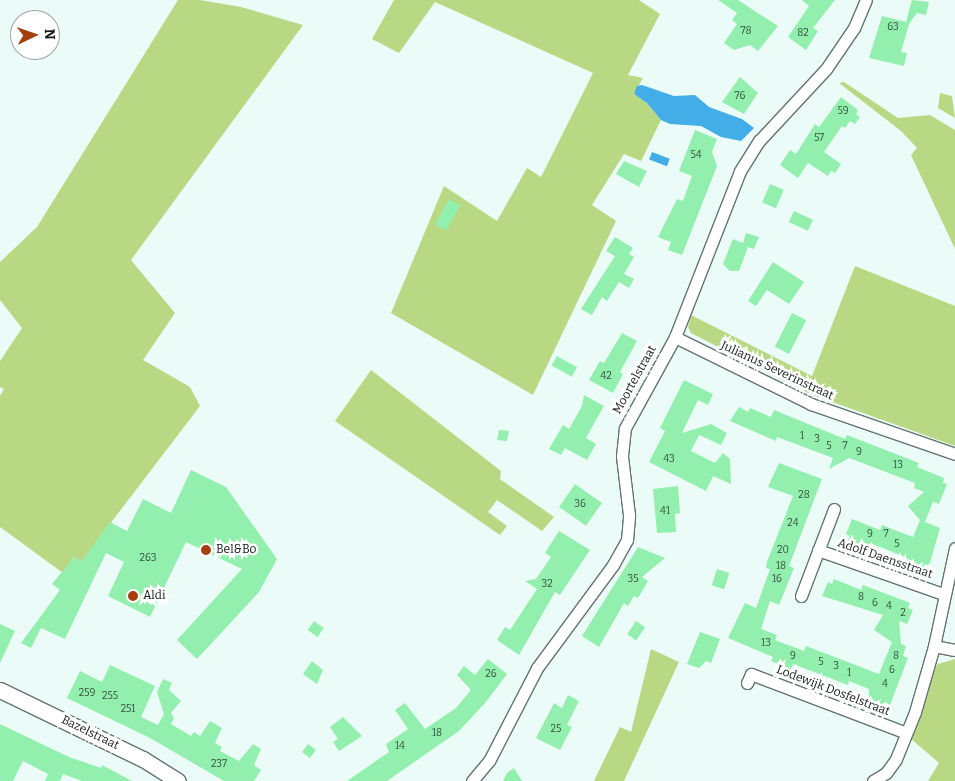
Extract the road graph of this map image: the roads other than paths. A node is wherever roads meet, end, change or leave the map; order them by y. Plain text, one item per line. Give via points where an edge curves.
1 (866, 0) edge
2 (675, 337) junction
3 (955, 454) edge
4 (834, 509) dead end
5 (955, 548) edge
6 (818, 550) junction
7 (943, 594) junction
8 (801, 596) dead end
9 (934, 646) junction
10 (955, 650) edge
11 (747, 675) dead end
12 (0, 690) edge
13 (906, 734) junction
14 (178, 781) edge
15 (472, 781) edge
16 (873, 781) edge

1 - 2 street, Moortelstraat via 854,28 826,69 748,156
2 - 3 street, Julianus Severinstraat via 811,404
2 - 15 street, Moortelstraat via 625,428 622,456 629,515 627,540 532,675 489,761
4 - 6 street, Adolf Daensstraat
5 - 7 street
6 - 7 street, Adolf Daensstraat
6 - 8 street, Adolf Daensstraat
7 - 9 street
9 - 10 street
9 - 13 street
11 - 13 street, Lodewijk Dosfelstraat
12 - 14 main road, Bazelstraat via 143,759
13 - 16 street via 886,774

